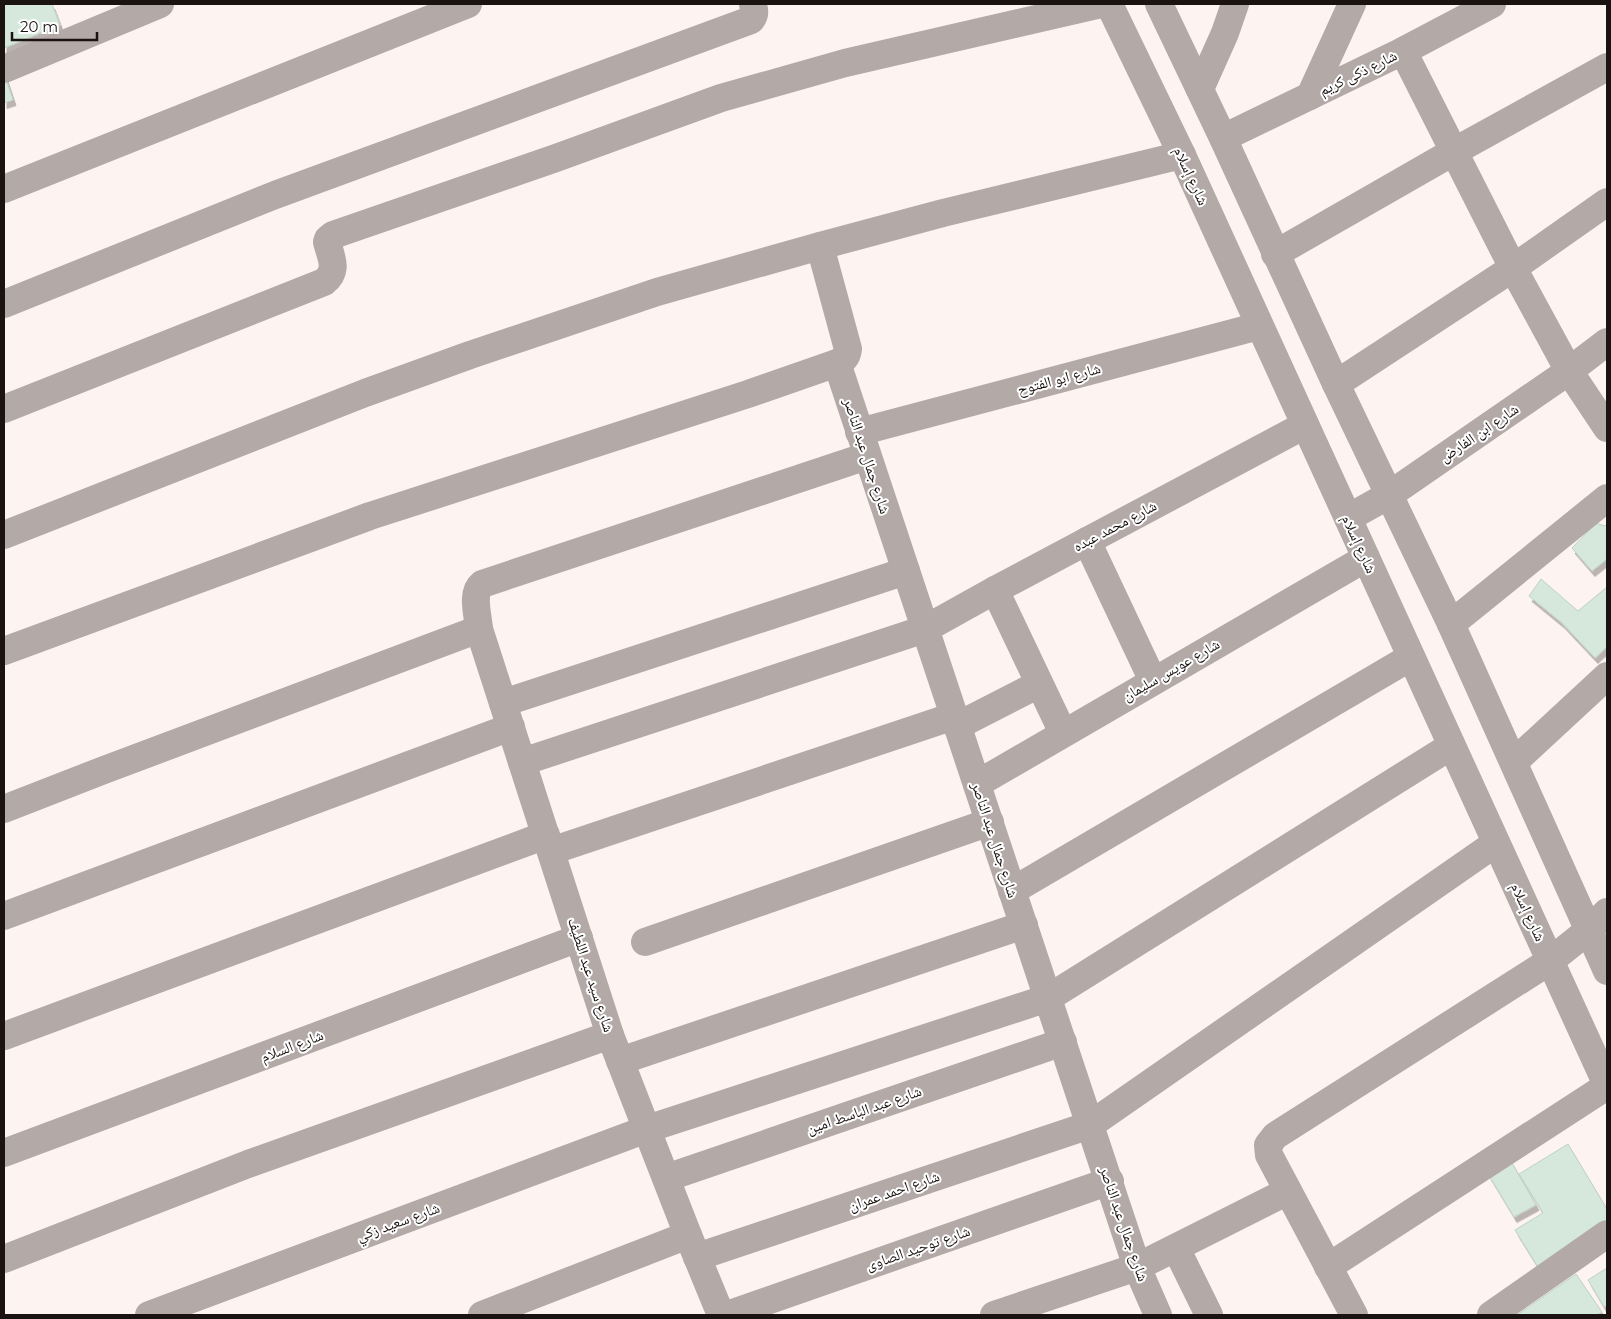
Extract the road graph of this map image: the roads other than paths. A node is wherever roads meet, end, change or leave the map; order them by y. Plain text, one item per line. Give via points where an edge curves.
1 (160, 4) edge
2 (468, 4) edge
3 (753, 4) edge
4 (1101, 4) edge
5 (1110, 4) edge
6 (1159, 4) edge
7 (1235, 4) edge
8 (1352, 4) edge
9 (1492, 4) edge
10 (1403, 51) junction
11 (1607, 67) edge
12 (4, 69) edge
13 (1200, 89) junction
14 (1310, 96) junction
15 (1223, 138) junction
16 (1453, 152) junction
17 (1182, 155) junction
18 (4, 189) edge
19 (1607, 202) edge
20 (820, 246) junction
21 (1276, 254) junction
22 (1513, 268) junction
23 (4, 304) edge
24 (1259, 326) junction
25 (1607, 342) edge
26 (837, 363) junction
27 (1569, 371) junction
28 (1336, 384) junction
29 (4, 408) edge
30 (1305, 426) junction
31 (1607, 428) edge
32 (863, 444) junction
33 (1389, 495) junction
34 (1607, 498) edge
35 (1348, 518) junction
36 (4, 534) edge
37 (1087, 541) junction
38 (1366, 558) junction
39 (906, 571) junction
40 (995, 590) junction
41 (1451, 624) junction
42 (479, 629) junction
43 (925, 629) junction
44 (4, 651) edge
45 (1411, 657) junction
46 (1607, 676) edge
47 (1153, 681) junction
48 (1039, 684) junction
49 (507, 715) junction
50 (956, 721) junction
51 (1063, 733) junction
52 (1452, 746) junction
53 (522, 762) junction
54 (1514, 762) junction
55 (977, 784) junction
56 (4, 809) edge
57 (990, 822) junction
58 (548, 843) junction
59 (1496, 843) junction
60 (1012, 891) junction
61 (4, 916) edge
62 (1598, 921) edge
63 (1024, 925) junction
64 (579, 938) junction
65 (644, 942) dead end
66 (1550, 961) junction
67 (1607, 972) edge
68 (1048, 998) junction
69 (610, 1035) junction
70 (4, 1036) edge
71 (1062, 1042) junction
72 (620, 1061) junction
73 (1607, 1085) edge
74 (1090, 1125) junction
75 (647, 1129) junction
76 (4, 1153) edge
77 (666, 1178) junction
78 (1110, 1181) junction
79 (1288, 1191) junction
80 (1607, 1234) edge
81 (693, 1246) junction
82 (1176, 1248) junction
83 (4, 1259) edge
84 (1137, 1266) junction
85 (1328, 1267) junction
86 (149, 1315) edge
87 (482, 1315) edge
88 (721, 1315) edge
89 (727, 1315) edge
90 (994, 1315) edge
91 (1158, 1315) edge
92 (1209, 1315) edge
93 (1354, 1315) edge
94 (1491, 1315) edge

1 - 12 street
2 - 18 street
3 - 23 street via 755,12 751,20 275,195
4 - 29 street via 845,63 722,98 332,235 327,242 332,274 324,282
5 - 17 street, شارع إسلام
6 - 13 street
7 - 13 street
8 - 14 street
9 - 10 street, شارع ذكى كريم
10 - 14 street, شارع ذكى كريم
10 - 16 street
11 - 16 street
13 - 15 street
14 - 15 street, شارع ذكى كريم
15 - 21 street
16 - 21 street
16 - 22 street
17 - 20 street
17 - 24 street, شارع إسلام
19 - 22 street
20 - 26 street via 848,349 844,360
20 - 36 street via 656,292 470,355
21 - 28 street
22 - 27 street
22 - 28 street
24 - 30 street, شارع إسلام
24 - 32 street, شارع ابو الفتوح
25 - 27 street, شارع ابن الفارض
26 - 32 street, شارع جمال عبد الناصر
26 - 44 street via 370,516
27 - 31 street
27 - 33 street, شارع ابن الفارض
28 - 33 street
30 - 35 street, شارع إسلام
30 - 37 street, شارع محمد عبده
32 - 39 street, شارع جمال عبد الناصر
32 - 42 street, شارع ابو الفتوح via 482,584 476,594
33 - 35 street, شارع ابن الفارض
33 - 41 street
34 - 41 street
35 - 38 street, شارع إسلام
37 - 40 street, شارع محمد عبده
37 - 47 street
38 - 45 street, شارع إسلام
38 - 47 street, شارع عويس سليمان
39 - 43 street, شارع جمال عبد الناصر
39 - 49 street
40 - 43 street, شارع محمد عبده
40 - 48 street
41 - 54 street
42 - 49 street, شارع سيد عبد اللطيف
42 - 56 street
43 - 50 street, شارع جمال عبد الناصر
43 - 53 street, شارع محمد عبده
45 - 52 street, شارع إسلام
45 - 60 street
46 - 54 street
47 - 51 street, شارع عويس سليمان
48 - 50 street
48 - 51 street
49 - 53 street, شارع سيد عبد اللطيف
49 - 61 street
50 - 55 street, شارع جمال عبد الناصر
50 - 58 street
51 - 55 street, شارع عويس سليمان
52 - 59 street, شارع إسلام
52 - 68 street, شارع سعيد زكي
53 - 58 street, شارع سيد عبد اللطيف
54 - 62 street
55 - 57 street, شارع جمال عبد الناصر
57 - 60 street, شارع جمال عبد الناصر
57 - 65 street
58 - 64 street, شارع سيد عبد اللطيف
58 - 70 street via 340,910
59 - 66 street, شارع إسلام
59 - 74 street, شارع احمد عمران
60 - 63 street, شارع جمال عبد الناصر
62 - 66 street
62 - 67 street
63 - 68 street, شارع جمال عبد الناصر
63 - 72 street
64 - 69 street, شارع سيد عبد اللطيف
64 - 76 street, شارع السلام
66 - 73 street, شارع إسلام
66 - 79 street via 1274,1136 1268,1145 1269,1155
68 - 71 street, شارع جمال عبد الناصر
68 - 75 street, شارع سعيد زكي
69 - 72 street, شارع سيد عبد اللطيف
69 - 83 street via 248,1164
71 - 74 street, شارع جمال عبد الناصر
71 - 77 street, شارع عبد الباسط امين
72 - 75 street, شارع سيد عبد اللطيف
73 - 85 street
74 - 78 street, شارع جمال عبد الناصر
74 - 81 street, شارع احمد عمران
75 - 77 street, شارع سيد عبد اللطيف
75 - 86 street, شارع سعيد زكي
77 - 81 street, شارع سيد عبد اللطيف
78 - 84 street, شارع جمال عبد الناصر
78 - 89 street, شارع توحيد الصاوى
79 - 82 street
79 - 85 street
80 - 94 street
81 - 87 street, شارع احمد عمران
81 - 88 street, شارع سيد عبد اللطيف
82 - 84 street
82 - 92 street
84 - 90 street
84 - 91 street, شارع جمال عبد الناصر
85 - 93 street

